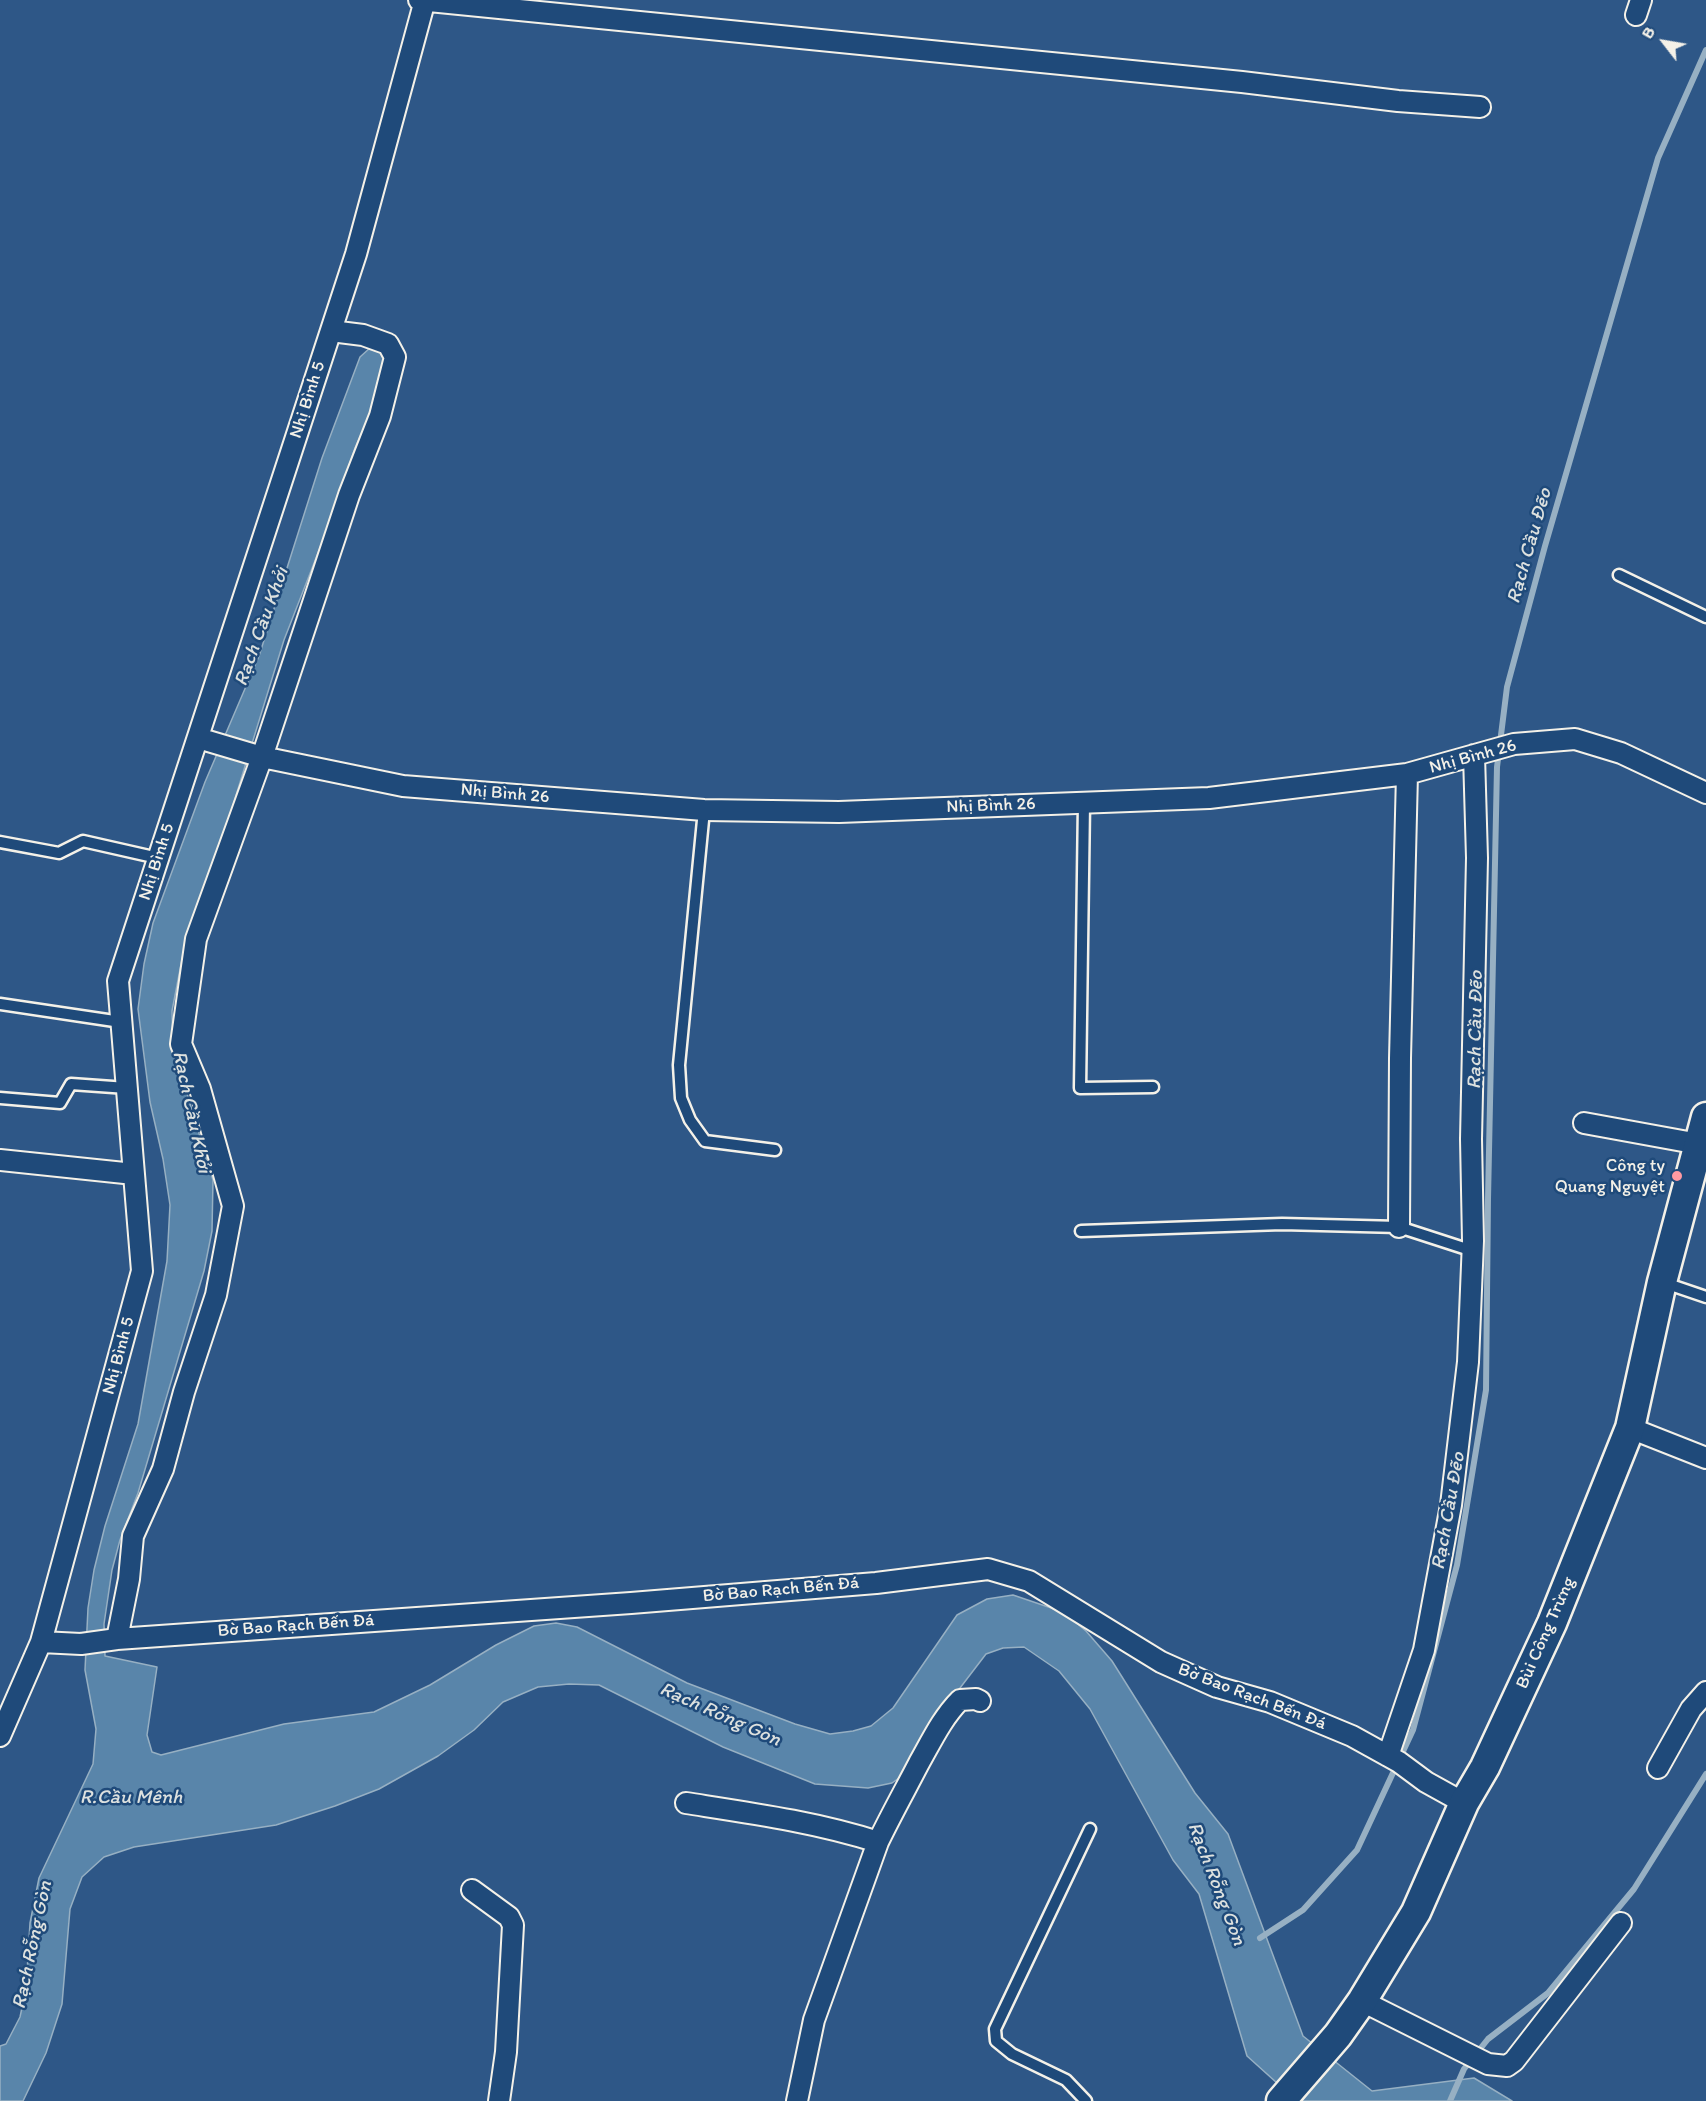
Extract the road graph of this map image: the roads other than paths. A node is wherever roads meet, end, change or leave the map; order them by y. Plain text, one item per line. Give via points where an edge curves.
1 (419, 0) edge
2 (425, 0) edge
3 (1480, 107) dead end
4 (331, 330) junction
5 (1619, 575) dead end
6 (1706, 617) edge
7 (205, 741) junction
8 (1480, 754) junction
9 (258, 756) junction
10 (1407, 774) junction
11 (1706, 793) edge
12 (1084, 803) junction
13 (704, 810) junction
14 (0, 842) edge
15 (158, 858) junction
16 (0, 1004) edge
17 (122, 1022) junction
18 (1154, 1086) dead end
19 (127, 1088) junction
20 (0, 1098) edge
21 (1584, 1123) dead end
22 (1702, 1130) edge
23 (775, 1150) dead end
24 (0, 1160) edge
25 (134, 1174) junction
26 (1399, 1227) junction
27 (1081, 1231) dead end
28 (1473, 1251) junction
29 (1662, 1282) junction
30 (1706, 1297) edge
31 (1630, 1428) junction
32 (1706, 1458) edge
33 (113, 1640) junction
34 (41, 1642) junction
35 (1706, 1692) edge
36 (980, 1701) dead end
37 (0, 1736) edge
38 (1392, 1758) junction
39 (1658, 1768) dead end
40 (686, 1803) dead end
41 (1464, 1803) junction
42 (1090, 1829) dead end
43 (878, 1842) junction
44 (472, 1890) dead end
45 (1621, 1923) dead end
46 (1362, 2001) junction
47 (499, 2101) edge
48 (797, 2101) edge
49 (1086, 2101) edge
50 (1281, 2101) edge

1 - 2 street
2 - 3 street
2 - 4 street, Nhị Bình 5 via 356,254
4 - 7 street, Nhị Bình 5
4 - 9 street via 388,344 395,357 380,416
5 - 6 lane
7 - 9 street, Nhị Bình 26
7 - 15 street, Nhị Bình 5
8 - 10 street, Nhị Bình 26
8 - 11 street, Nhị Bình 26 via 1514,744 1575,739 1621,753
8 - 28 street via 1471,1139
9 - 13 street, Nhị Bình 26 via 404,786
9 - 33 street via 196,939 181,1044 200,1089 233,1206 216,1295 163,1469 133,1536 129,1579
10 - 12 street, Nhị Bình 26 via 1209,798
10 - 26 street
12 - 13 street, Nhị Bình 26 via 839,812
12 - 18 lane via 1080,1088
13 - 23 lane via 679,1065 681,1098 705,1141
14 - 15 lane via 59,853 83,841
15 - 17 street, Nhị Bình 5 via 118,981
16 - 17 lane
17 - 19 street, Nhị Bình 5
19 - 20 lane via 71,1084 60,1103
19 - 25 street, Nhị Bình 5
21 - 22 street
22 - 29 street, Bùi Công Trừng
24 - 25 street
25 - 34 street, Nhị Bình 5 via 142,1271
26 - 27 lane via 1282,1224
26 - 28 lane
28 - 38 street via 1468,1362 1451,1505 1424,1650
29 - 30 lane
29 - 31 street, Bùi Công Trừng
31 - 32 street
31 - 41 street, Bùi Công Trừng via 1552,1623 1485,1767
33 - 34 street, Bờ Bao Rạch Bến Đá via 81,1644
33 - 38 street, Bờ Bao Rạch Bến Đá via 631,1603 876,1583 988,1569 1029,1581 1161,1662 1217,1687 1270,1702 1352,1736
34 - 37 street, Nhị Bình 5
35 - 39 street via 1691,1709
36 - 43 street via 960,1700 952,1708
38 - 41 street, Bờ Bao Rạch Bến Đá
40 - 43 street via 851,1833
41 - 46 street, Bùi Công Trừng via 1416,1912
42 - 49 lane via 995,2029 996,2042 1066,2080
43 - 48 street via 814,2020
44 - 47 street via 509,1917 513,1925 506,2052
45 - 46 street via 1515,2061 1507,2066 1488,2064
46 - 50 street, Bùi Công Trừng

